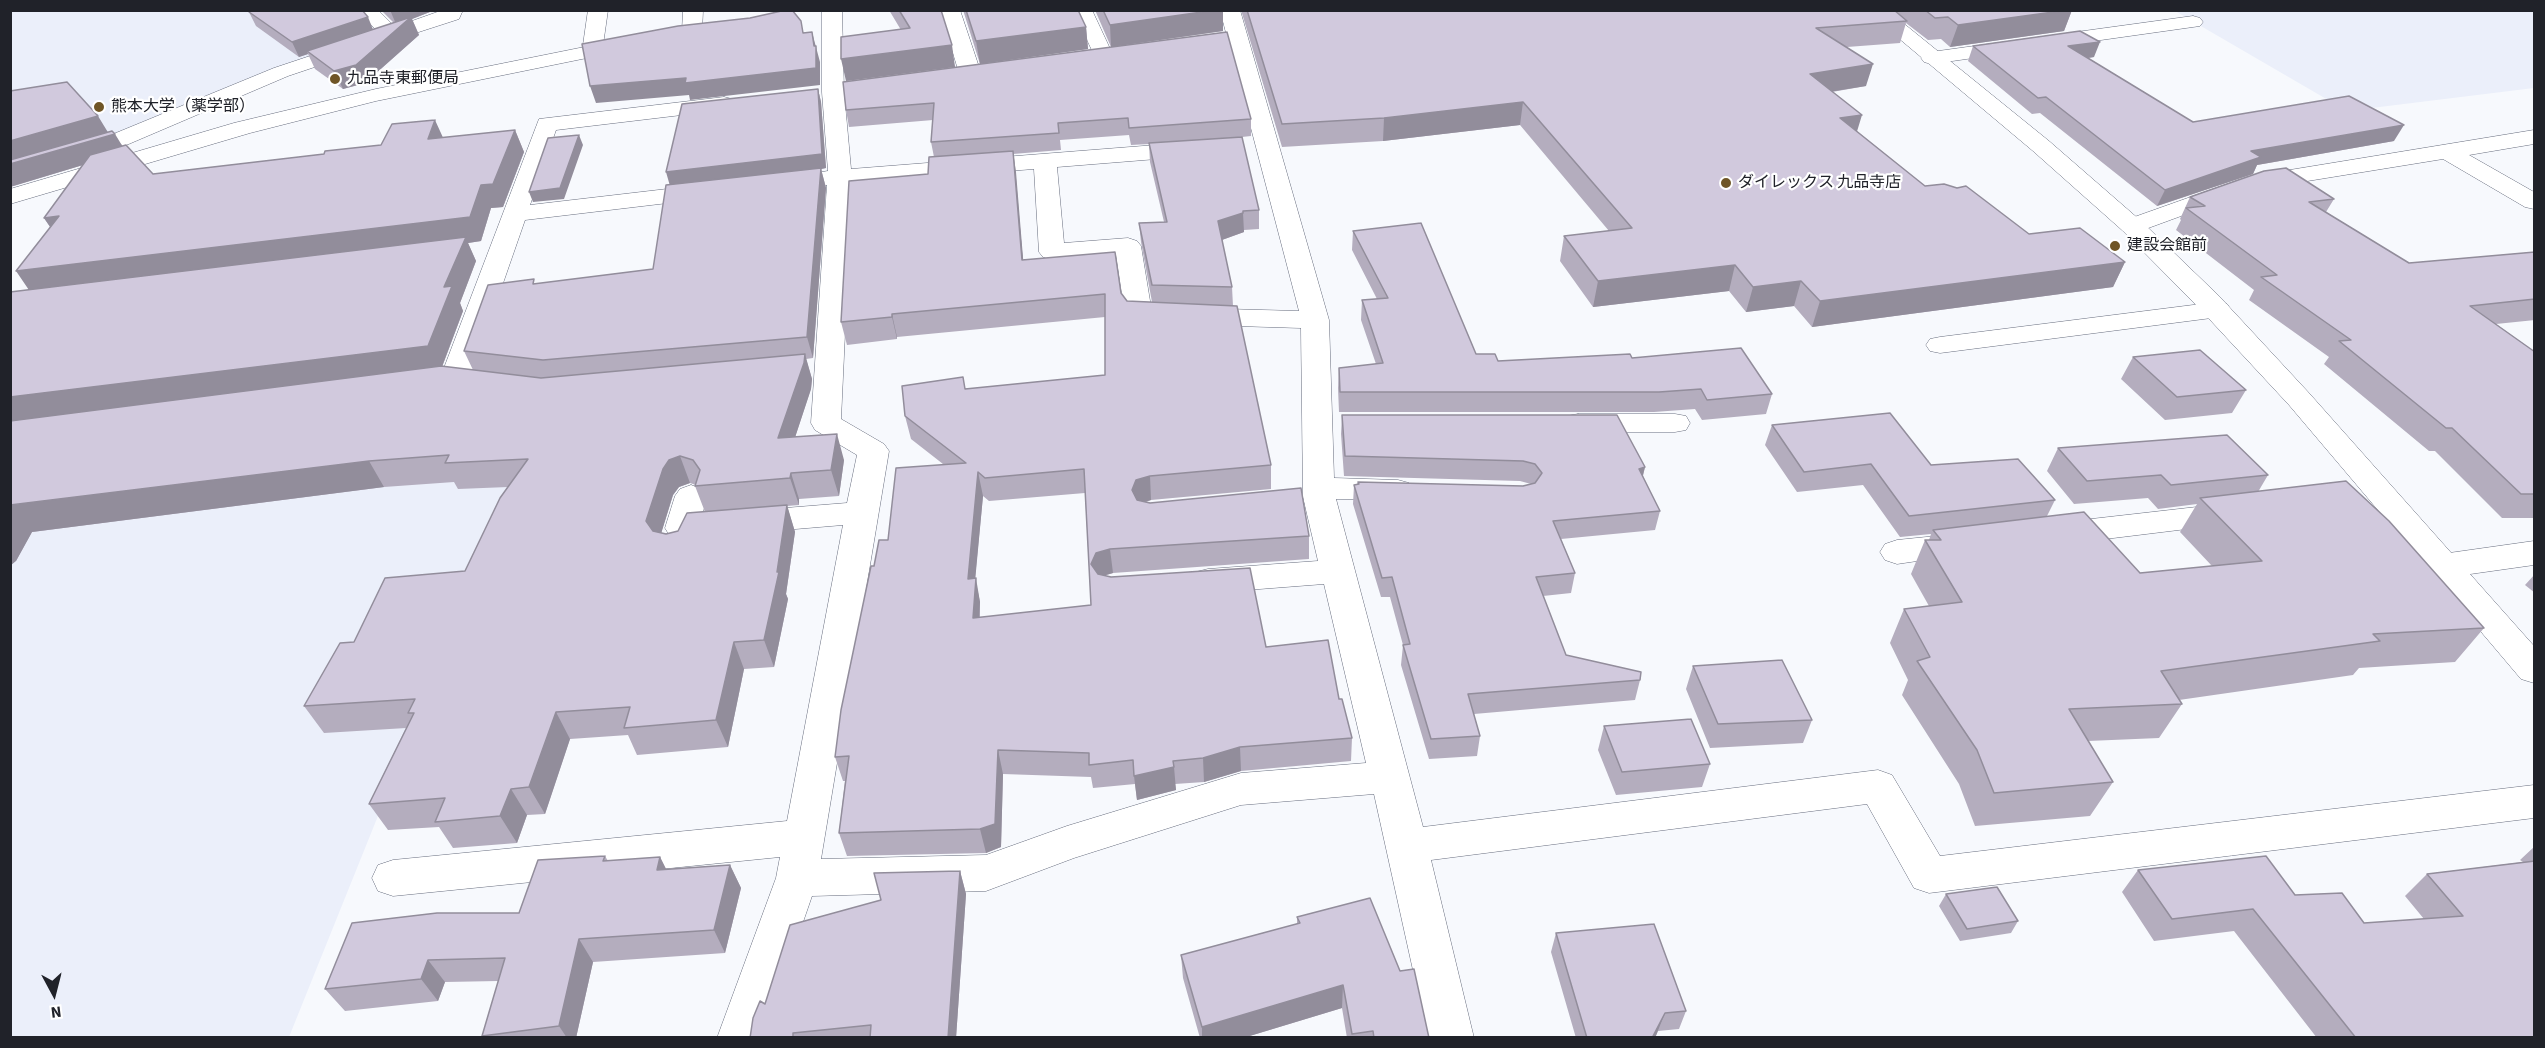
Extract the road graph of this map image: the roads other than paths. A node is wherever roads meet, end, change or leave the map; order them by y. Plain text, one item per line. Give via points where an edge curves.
1 (367, 10) edge
2 (453, 10) edge
3 (598, 10) edge
4 (832, 10) edge
5 (950, 10) edge
6 (1082, 10) edge
7 (1874, 10) edge
8 (692, 21) edge
9 (2193, 22) dead end
10 (714, 27) edge
11 (1227, 30) edge
12 (391, 35) junction
13 (670, 36) edge
14 (648, 40) edge
15 (592, 52) junction
16 (1125, 52) edge
17 (1103, 55) junction
18 (1081, 58) edge
19 (1931, 58) junction
20 (992, 70) edge
21 (970, 73) junction
22 (947, 76) edge
23 (750, 101) edge
24 (2531, 140) edge
25 (1243, 146) junction
26 (2448, 152) junction
27 (1045, 160) junction
28 (10, 174) edge
29 (840, 176) junction
30 (794, 182) edge
31 (736, 188) edge
32 (10, 197) edge
33 (2535, 202) edge
34 (515, 214) junction
35 (2132, 226) junction
36 (2217, 310) junction
37 (1315, 320) junction
38 (1940, 345) dead end
39 (487, 385) edge
40 (1556, 423) edge
41 (1675, 423) dead end
42 (1425, 491) edge
43 (1319, 492) junction
44 (691, 496) dead end
45 (2383, 497) junction
46 (1286, 500) edge
47 (2347, 501) edge
48 (2264, 510) edge
49 (862, 513) junction
50 (2027, 537) edge
51 (1991, 542) edge
52 (1897, 552) dead end
53 (2535, 553) edge
54 (2442, 566) junction
55 (1338, 571) junction
56 (1172, 583) edge
57 (2535, 669) edge
58 (1390, 777) junction
59 (2535, 802) edge
60 (804, 837) junction
61 (1407, 846) junction
62 (393, 878) dead end
63 (797, 878) junction
64 (740, 1038) edge
65 (1451, 1038) edge

1 - 12 street
2 - 12 street via 452,15
3 - 15 street
4 - 29 street
5 - 21 street
6 - 17 street
7 - 19 street
8 - 10 street
8 - 13 street
9 - 19 street
11 - 25 street
12 - 28 street via 281,72 102,147
14 - 15 street
15 - 32 street via 376,94 242,128
16 - 17 street
17 - 18 street
19 - 35 street via 2041,146
20 - 21 street
21 - 22 street
23 - 34 street via 548,124
24 - 26 street
25 - 27 street
25 - 37 street
26 - 33 street
26 - 35 street via 2247,184
27 - 29 street
27 - 37 street via 1052,252 1128,246 1139,315
29 - 30 street
29 - 49 street via 818,368 826,423 873,451
31 - 34 street
34 - 39 street via 491,249 442,382
35 - 36 street
36 - 38 street
36 - 45 street
37 - 43 street via 1329,423
40 - 41 street
42 - 43 street
43 - 46 street
43 - 55 street
44 - 49 street via 679,538
45 - 47 street
45 - 54 street
48 - 50 street
49 - 60 street
51 - 52 street
53 - 54 street
54 - 57 street
55 - 56 street
55 - 58 street
58 - 61 street
58 - 63 street via 1241,789 1067,843 986,873
59 - 61 street via 1929,875 1878,786
60 - 62 street
60 - 63 street
61 - 65 street
63 - 64 street

